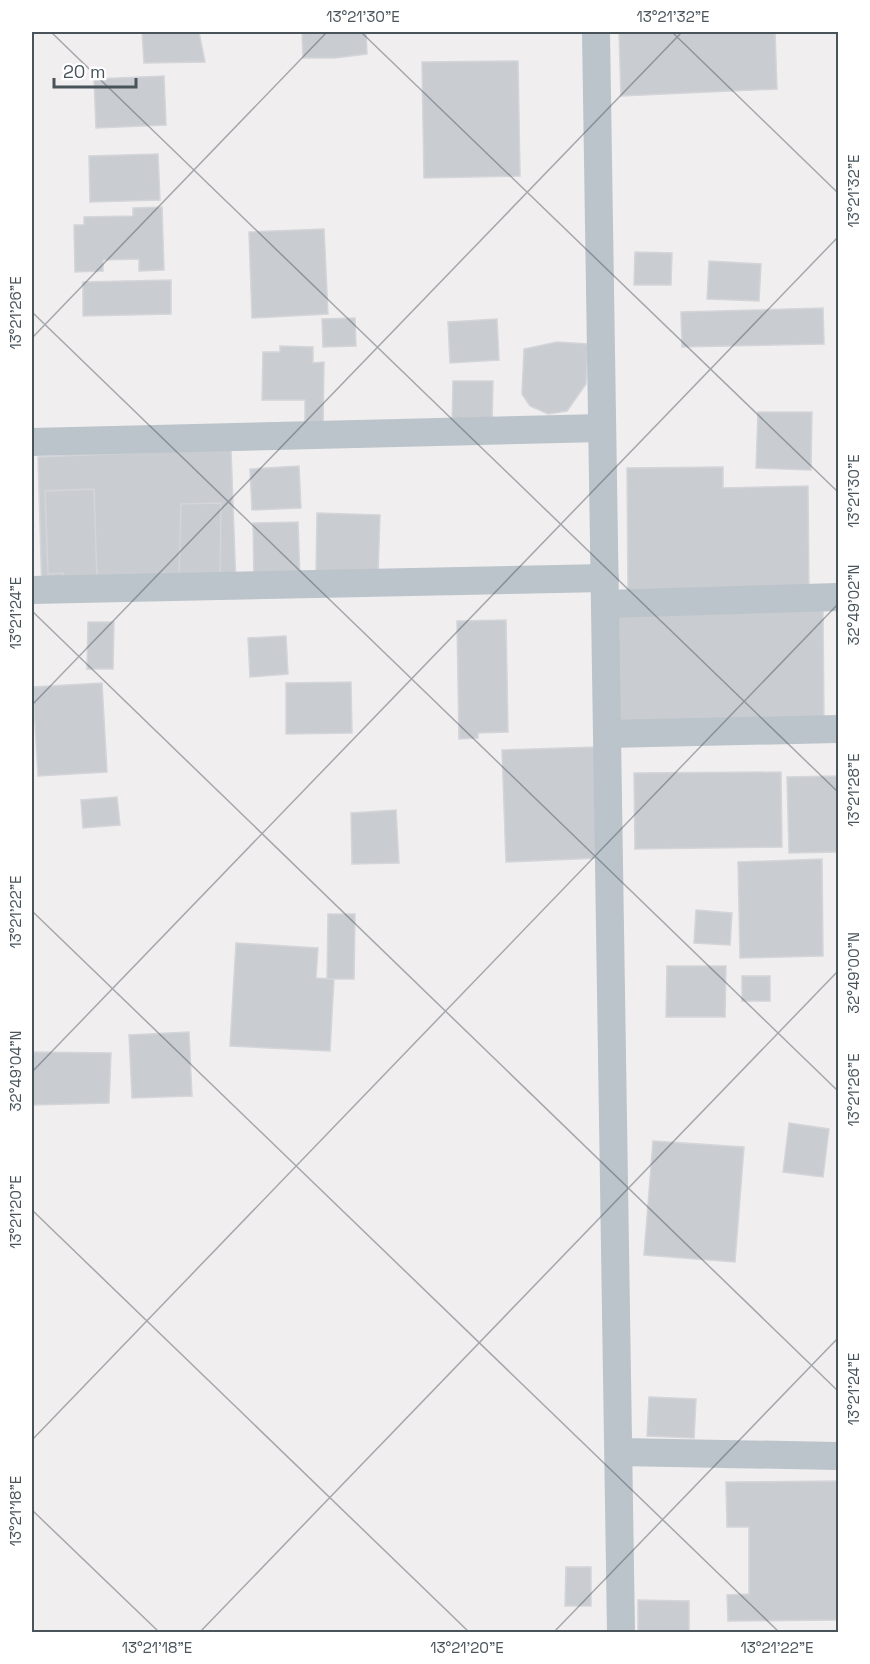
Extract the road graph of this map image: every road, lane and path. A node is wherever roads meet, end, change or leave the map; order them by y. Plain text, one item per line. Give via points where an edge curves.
1 (596, 32) edge
2 (602, 428) junction
3 (32, 442) edge
4 (32, 590) edge
5 (605, 591) junction
6 (838, 597) edge
7 (838, 729) edge
8 (607, 734) junction
9 (618, 1452) junction
10 (838, 1456) edge
11 (621, 1632) edge

1 - 2 street
2 - 3 street
2 - 5 street
4 - 5 street
5 - 6 street
5 - 8 street
7 - 8 street
8 - 9 street
9 - 10 street
9 - 11 street

